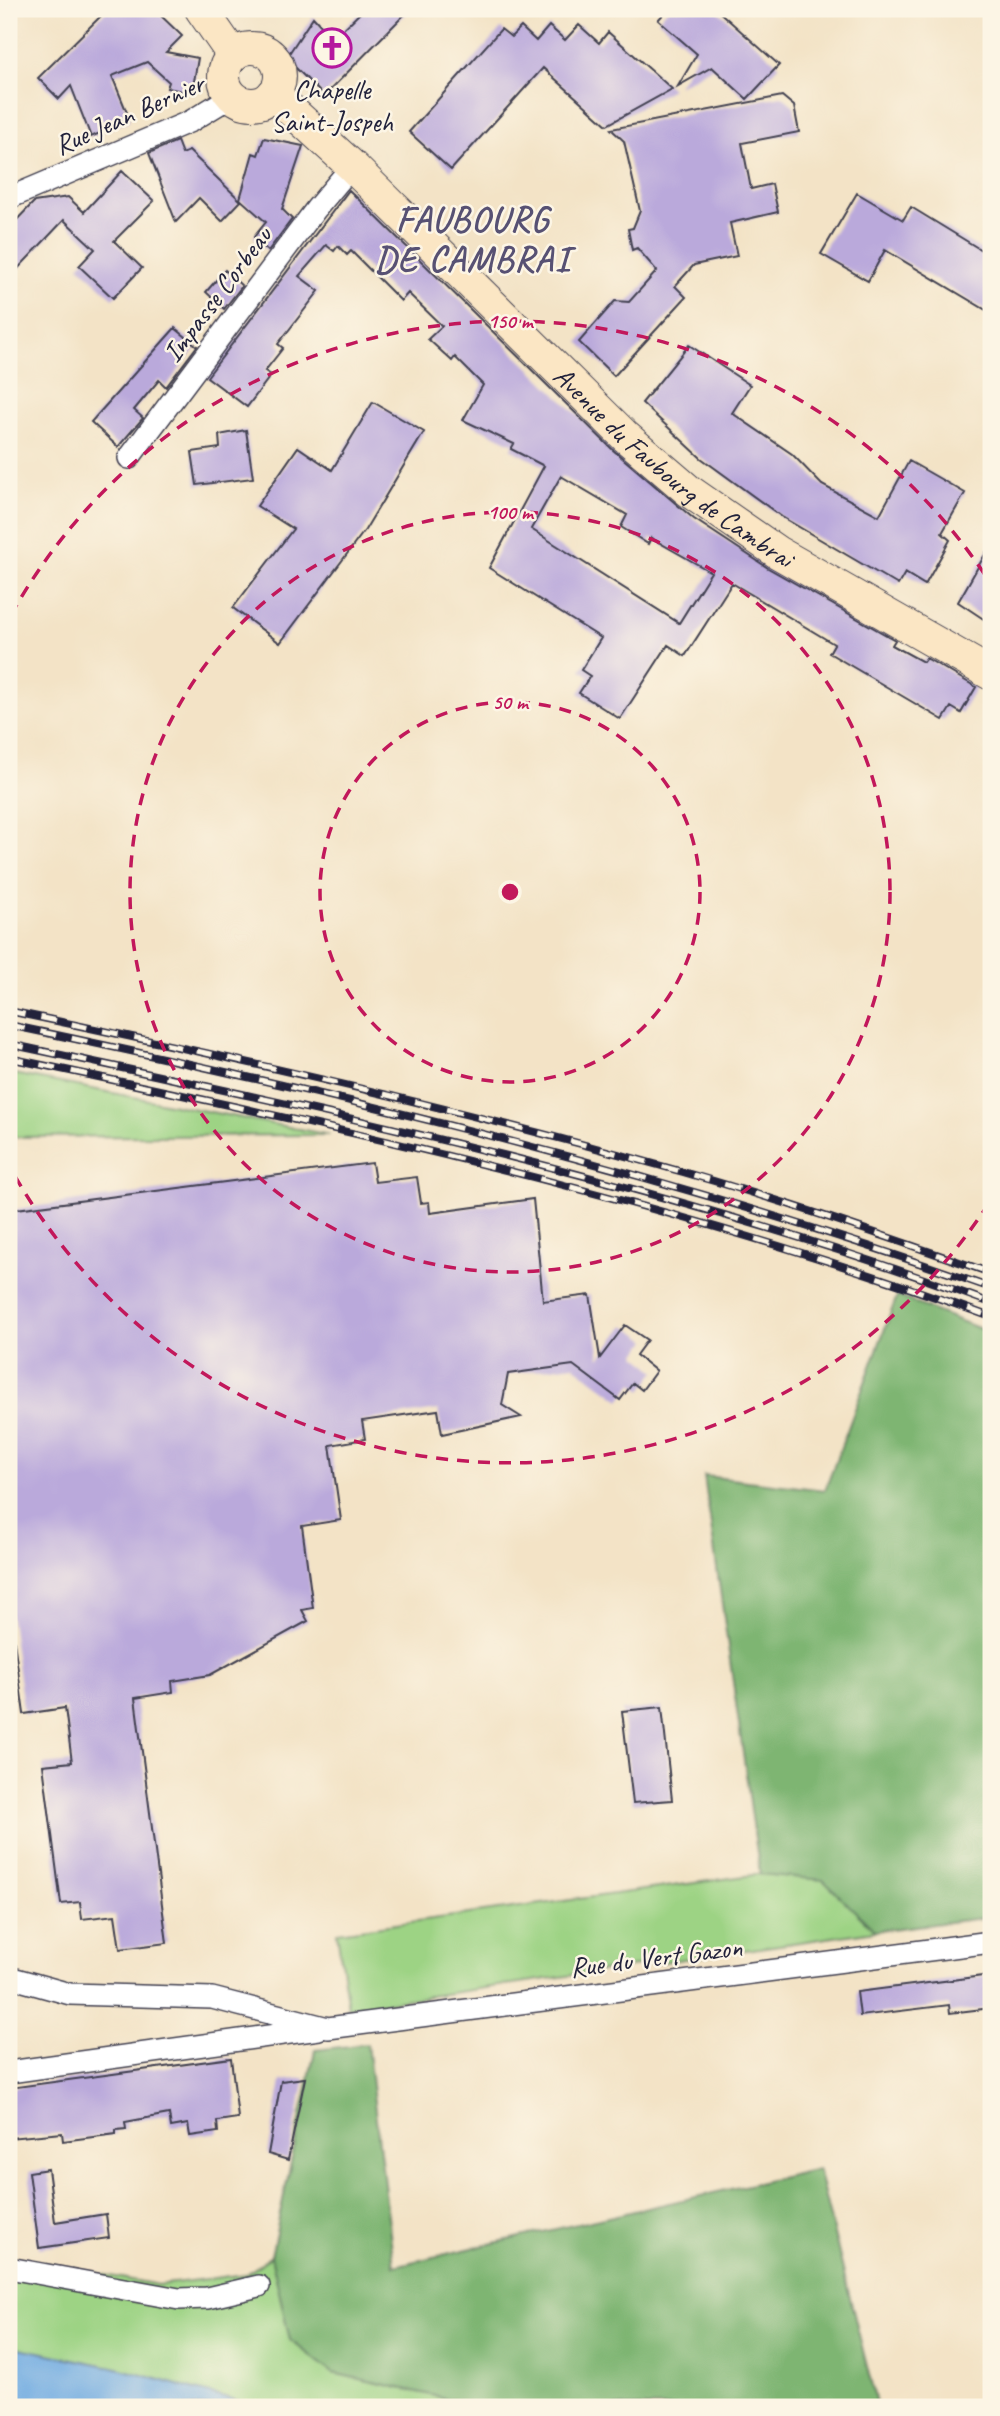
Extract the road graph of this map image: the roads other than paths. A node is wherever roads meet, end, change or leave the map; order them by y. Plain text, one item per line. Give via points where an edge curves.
1 (201, 9) edge
2 (233, 55) junction
3 (273, 94) junction
4 (232, 96) junction
5 (352, 166) junction
6 (9, 198) edge
7 (129, 458) dead end
8 (991, 674) edge
9 (991, 1942) edge
10 (9, 1977) edge
11 (328, 2028) junction
12 (9, 2072) edge
13 (9, 2268) edge
14 (259, 2286) dead end

1 - 2 street
2 - 3 street via 252,48 271,56 279,74
2 - 4 street via 224,77
3 - 4 street via 255,103
3 - 5 street, Avenue du Faubourg de Cambrai
4 - 6 street, Rue Jean Bernier via 191,121
5 - 7 street, Impasse Corbeau
5 - 8 street, Avenue du Faubourg de Cambrai via 626,437 689,491 778,552
9 - 11 street, Rue du Vert Gazon
10 - 11 street, Rue du Vert Gazon via 69,1994 212,1998
11 - 12 street, Rue du Vert Gazon
13 - 14 street via 179,2299

